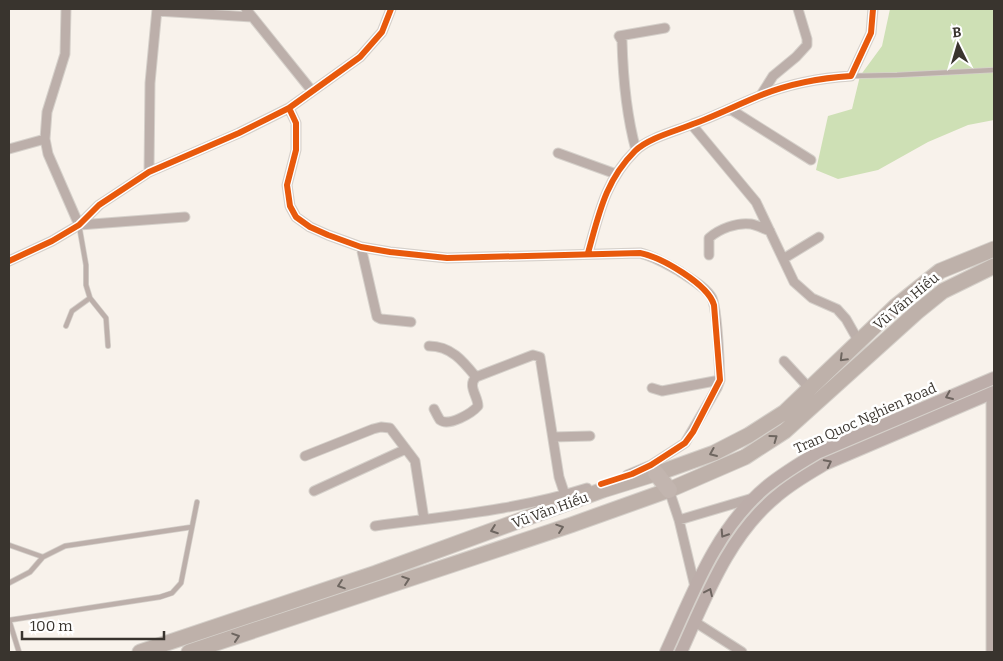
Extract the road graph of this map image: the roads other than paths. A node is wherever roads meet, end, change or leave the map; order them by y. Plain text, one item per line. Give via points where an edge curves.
1 (66, 9) edge
2 (246, 9) edge
3 (391, 9) edge
4 (798, 9) edge
5 (873, 9) edge
6 (157, 10) edge
7 (252, 17) junction
8 (664, 28) dead end
9 (994, 70) edge
10 (851, 76) junction
11 (312, 91) junction
12 (760, 95) junction
13 (289, 108) junction
14 (730, 109) junction
15 (692, 125) junction
16 (45, 139) junction
17 (9, 149) edge
18 (636, 150) junction
19 (558, 152) dead end
20 (811, 160) dead end
21 (149, 172) junction
22 (616, 174) junction
23 (185, 217) dead end
24 (79, 224) junction
25 (770, 230) junction
26 (819, 237) dead end
27 (361, 247) junction
28 (994, 249) edge
29 (588, 253) junction
30 (709, 255) dead end
31 (783, 259) junction
32 (9, 261) edge
33 (994, 266) edge
34 (90, 298) junction
35 (411, 322) dead end
36 (66, 326) dead end
37 (859, 342) junction
38 (108, 346) dead end
39 (429, 346) dead end
40 (784, 361) dead end
41 (476, 377) junction
42 (994, 378) edge
43 (720, 380) junction
44 (974, 386) junction
45 (652, 388) dead end
46 (810, 389) junction
47 (990, 399) edge
48 (434, 408) dead end
49 (993, 424) edge
50 (590, 436) dead end
51 (552, 437) junction
52 (406, 449) junction
53 (305, 456) dead end
54 (656, 473) junction
55 (602, 487) junction
56 (669, 490) junction
57 (314, 491) dead end
58 (993, 491) edge
59 (565, 496) junction
60 (755, 497) junction
61 (197, 502) dead end
62 (424, 519) junction
63 (679, 520) junction
64 (375, 526) dead end
65 (192, 527) junction
66 (9, 545) edge
67 (42, 557) junction
68 (993, 559) edge
69 (9, 584) edge
70 (695, 586) junction
71 (993, 599) edge
72 (9, 620) edge
73 (695, 622) junction
74 (20, 652) edge
75 (140, 652) edge
76 (189, 652) edge
77 (666, 652) edge
78 (681, 652) edge
79 (742, 652) edge
80 (992, 652) edge

1 - 16 street via 64,54 47,112
2 - 7 street
3 - 11 street via 382,32 360,57
4 - 12 street via 807,45 773,76
5 - 10 street via 872,33
6 - 7 street
6 - 21 street via 150,83
7 - 11 street
8 - 18 street via 619,36 629,125
9 - 10 lane
10 - 12 street via 804,82
11 - 13 street
12 - 14 street
13 - 21 street
13 - 27 street via 296,123 296,150 287,185 290,206 296,217 310,227
14 - 15 street
14 - 20 street
15 - 18 street via 665,134
15 - 25 street via 756,202
16 - 17 street
16 - 24 street via 48,154
18 - 22 street
19 - 22 street
21 - 24 street via 99,205
22 - 29 street via 604,197
23 - 24 street
24 - 32 street
24 - 34 lane
25 - 30 street via 751,224 723,229 710,238
25 - 31 street
26 - 31 street
27 - 29 street via 447,258
27 - 35 street via 377,317
28 - 37 main road, Vũ Văn Hiếu via 940,271 896,306
29 - 43 street via 651,255 707,292 714,305
31 - 37 street via 798,287 812,298 837,308
56 -> 33 main road, Vũ Văn Hiếu via 745,457 766,444 807,412 916,312 943,291
34 - 36 lane via 72,311
34 - 38 lane via 106,318
37 -> 46 main road, Vũ Văn Hiếu
39 - 41 street via 443,347 455,354
40 - 46 street
41 - 48 street via 472,384 478,400 475,410 446,422 440,420
41 - 51 street via 533,355 540,357
42 - 44 main road, Tran Quoc Nghien Road
43 - 45 street via 662,391
43 - 55 street via 685,444 651,465
44 - 47 main road
44 -> 60 main road, Tran Quoc Nghien Road via 817,453 766,486
46 -> 54 main road, Vũ Văn Hiếu via 786,412 749,435 714,453
47 - 49 street
73 -> 47 main road, Tran Quoc Nghien Road via 741,534 776,496 825,464
49 - 58 street
50 - 51 street
51 - 59 street
52 - 53 street via 390,428 381,427
52 - 57 street
52 - 62 street via 415,461
54 - 55 main road, Vũ Văn Hiếu
54 - 56 highway
55 - 59 street
55 -> 75 main road, Vũ Văn Hiếu via 385,570
56 - 63 street
76 -> 56 main road, Vũ Văn Hiếu
58 - 68 street
59 - 62 street via 512,508
60 - 63 street
60 -> 70 main road, Tran Quoc Nghien Road via 729,526
61 - 65 lane
62 - 64 street
63 - 70 street
65 - 67 lane via 74,544
65 - 72 lane via 181,584 172,593
66 - 67 lane
67 - 69 lane via 30,572
68 - 71 street
70 - 77 main road, Tran Quoc Nghien Road
71 - 80 street
72 - 74 lane
73 - 78 main road, Tran Quoc Nghien Road
73 - 79 street

